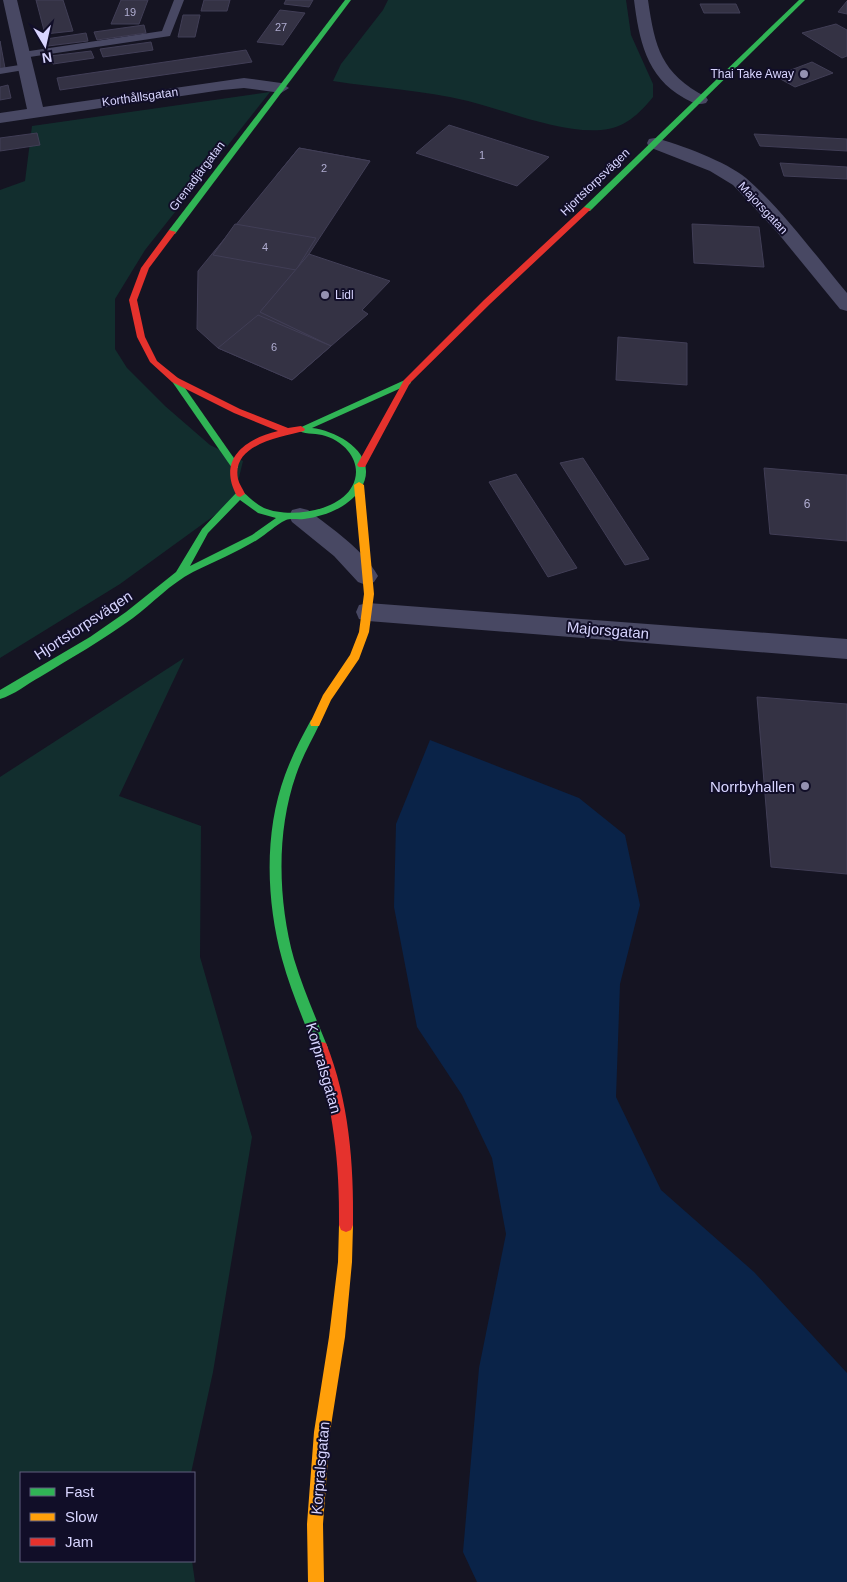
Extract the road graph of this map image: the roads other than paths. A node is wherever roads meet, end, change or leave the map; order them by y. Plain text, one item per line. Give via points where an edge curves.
1 (10, 0) edge
2 (179, 0) edge
3 (348, 0) edge
4 (641, 0) edge
5 (802, 0) edge
6 (24, 61) junction
7 (0, 71) edge
8 (281, 88) junction
9 (700, 100) junction
10 (36, 112) junction
11 (0, 118) edge
12 (655, 143) junction
13 (847, 305) edge
14 (175, 380) junction
15 (407, 382) junction
16 (301, 429) junction
17 (285, 430) junction
18 (362, 465) junction
19 (235, 466) junction
20 (359, 485) junction
21 (240, 494) junction
22 (293, 516) junction
23 (179, 575) junction
24 (366, 576) junction
25 (368, 612) junction
26 (847, 649) edge
27 (0, 695) edge
28 (316, 1582) edge

1 - 6 street
2 - 6 lane via 166,34
3 - 8 street, Grenadjärgatan
4 - 9 street via 645,31 656,66 670,83
5 - 9 street, Hjortstorpsvägen
6 - 7 lane
6 - 10 street
8 - 10 street, Korthållsgatan via 222,84
8 - 14 street, Grenadjärgatan via 145,268 133,300 141,337 154,362
9 - 12 street, Hjortstorpsvägen
10 - 11 street, Korthållsgatan
12 - 13 street, Majorsgatan via 716,167 739,181
12 - 15 street, Hjortstorpsvägen
14 - 17 street, Grenadjärgatan
14 - 19 street, Grenadjärgatan
15 - 16 street, Hjortstorpsvägen
15 - 18 street, Hjortstorpsvägen
16 - 17 street, Hjortstorpsvägen
16 - 18 street, Hjortstorpsvägen via 317,430 344,440 359,456
17 - 19 street, Hjortstorpsvägen via 256,441
18 - 20 street, Hjortstorpsvägen
19 - 21 street
20 - 22 street, Hjortstorpsvägen via 342,503 316,514
20 - 24 street, Korpralsgatan
21 - 22 street, Hjortstorpsvägen via 258,508
21 - 23 street, Hjortstorpsvägen via 202,532
22 - 23 street, Hjortstorpsvägen
22 - 24 street via 342,550
23 - 27 street, Hjortstorpsvägen via 94,640
24 - 25 street, Korpralsgatan via 370,594
25 - 26 street, Majorsgatan
25 - 28 street, Korpralsgatan via 355,656 327,698 296,760 285,793 276,858 278,904 285,948 326,1064 342,1133 347,1191 345,1262 322,1432 315,1524

